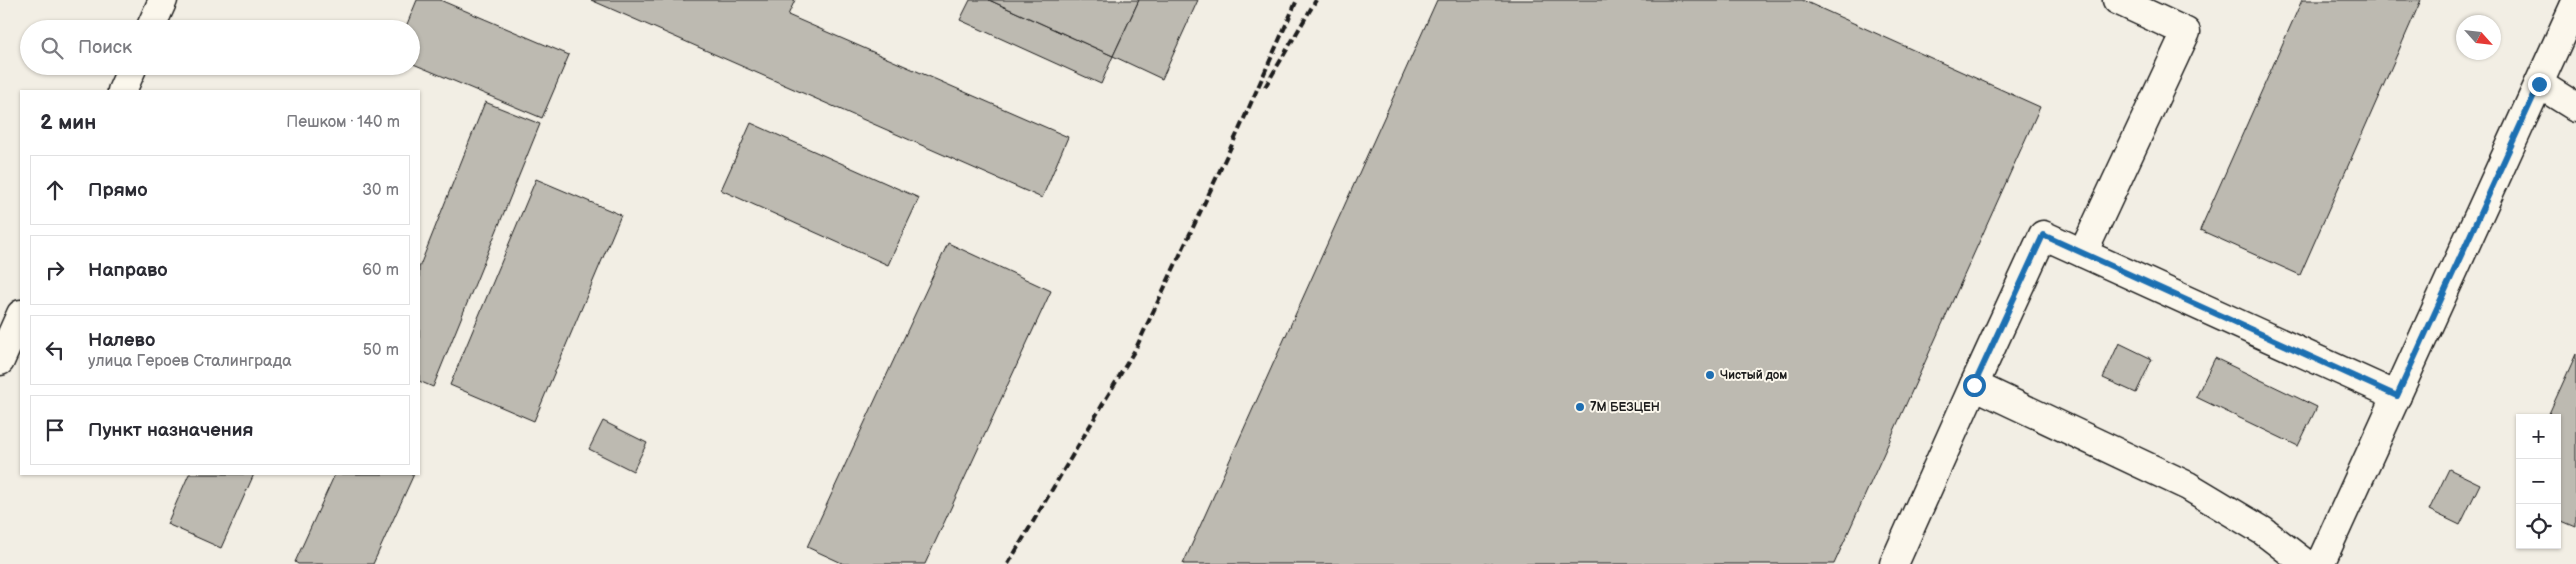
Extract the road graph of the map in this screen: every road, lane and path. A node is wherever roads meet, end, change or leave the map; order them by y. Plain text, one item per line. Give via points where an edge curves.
1 (163, 0) edge
2 (2117, 0) edge
3 (2576, 2) edge
4 (154, 20) edge
5 (129, 75) edge
6 (2539, 84) junction
7 (122, 90) edge
8 (2576, 107) edge
9 (2083, 253) junction
10 (20, 316) edge
11 (0, 361) edge
12 (1974, 385) junction
13 (2397, 396) junction
14 (1894, 564) edge
15 (2306, 564) edge
16 (2320, 564) edge

1 - 4 street
2 - 9 street via 2186,32
3 - 6 street
5 - 7 street
6 - 8 street
6 - 13 street
9 - 12 street via 2043,235
9 - 13 street
10 - 11 street
12 - 14 street
12 - 15 street via 2188,486 2263,531
13 - 16 street

